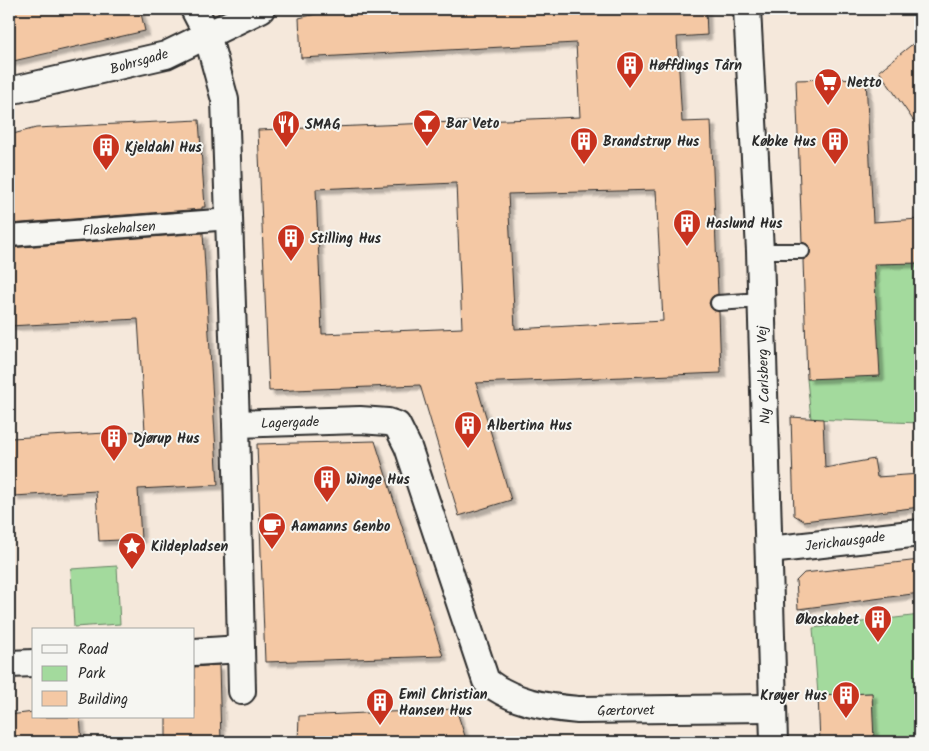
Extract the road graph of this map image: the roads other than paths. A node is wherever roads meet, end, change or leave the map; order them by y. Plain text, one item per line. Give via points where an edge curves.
1 (194, 9) edge
2 (261, 9) edge
3 (747, 9) edge
4 (207, 34) junction
5 (9, 92) edge
6 (230, 219) junction
7 (9, 236) edge
8 (802, 251) dead end
9 (760, 252) junction
10 (761, 300) junction
11 (718, 303) dead end
12 (236, 424) junction
13 (920, 533) edge
14 (769, 550) junction
15 (241, 649) junction
16 (195, 652) edge
17 (32, 663) edge
18 (9, 664) edge
19 (486, 681) joint
20 (242, 691) dead end
21 (773, 708) junction
22 (774, 742) edge

1 - 4 street
2 - 4 street, Bohrsgade
3 - 9 street, Ny Carlsberg Vej
4 - 5 street, Bohrsgade via 166,55
4 - 6 street via 225,100
6 - 7 street, Flaskehalsen
6 - 12 street
8 - 9 lane
9 - 10 street, Ny Carlsberg Vej
10 - 11 lane
10 - 14 street, Ny Carlsberg Vej
12 - 15 street
12 - 19 street, Lagergade via 360,420 397,425 408,447
13 - 14 street, Jerichausgade
14 - 21 street, Ny Carlsberg Vej
15 - 16 street
15 - 20 street
17 - 18 street
19 - 21 street, Gærtorvet via 510,697 578,710
21 - 22 street, Ny Carlsberg Vej

